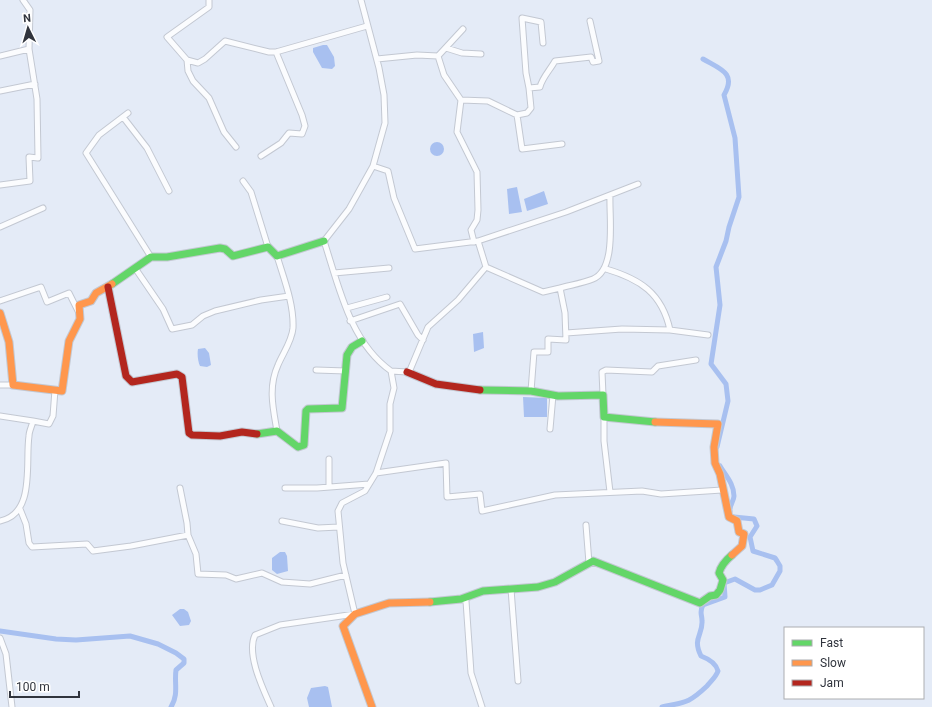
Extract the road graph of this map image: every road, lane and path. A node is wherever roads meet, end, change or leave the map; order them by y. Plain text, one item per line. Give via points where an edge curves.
1 (23, 0) edge
2 (209, 0) edge
3 (361, 0) edge
4 (590, 21) dead end
5 (367, 26) junction
6 (462, 29) dead end
7 (543, 43) dead end
8 (446, 48) junction
9 (29, 49) junction
10 (276, 52) junction
11 (481, 54) dead end
12 (0, 56) edge
13 (438, 56) junction
14 (377, 59) junction
15 (187, 60) junction
16 (35, 84) junction
17 (529, 88) junction
18 (0, 91) edge
19 (461, 100) junction
20 (128, 113) dead end
21 (516, 116) junction
22 (123, 117) junction
23 (562, 144) dead end
24 (236, 147) dead end
25 (261, 156) dead end
26 (373, 166) junction
27 (243, 180) dead end
28 (638, 184) dead end
29 (0, 185) edge
30 (169, 192) dead end
31 (610, 196) junction
32 (43, 208) dead end
33 (0, 227) edge
34 (324, 241) junction
35 (476, 242) junction
36 (268, 247) junction
37 (278, 256) junction
38 (151, 257) junction
39 (486, 267) junction
40 (134, 268) junction
41 (389, 268) dead end
42 (606, 269) junction
43 (334, 273) junction
44 (108, 287) junction
45 (560, 288) junction
46 (289, 296) junction
47 (387, 297) dead end
48 (0, 301) edge
49 (347, 308) junction
50 (0, 313) edge
51 (80, 313) junction
52 (350, 321) junction
53 (670, 330) junction
54 (566, 333) junction
55 (708, 335) dead end
56 (423, 340) junction
57 (362, 341) junction
58 (696, 360) dead end
59 (316, 370) dead end
60 (346, 371) junction
61 (391, 371) junction
62 (406, 372) junction
63 (0, 385) edge
64 (13, 385) junction
65 (55, 390) junction
66 (530, 391) junction
67 (553, 395) junction
68 (603, 395) junction
69 (0, 416) edge
70 (604, 417) junction
71 (33, 421) junction
72 (550, 429) dead end
73 (277, 431) junction
74 (329, 459) dead end
75 (376, 473) junction
76 (369, 484) junction
77 (329, 487) junction
78 (180, 488) dead end
79 (285, 488) dead end
80 (722, 490) junction
81 (610, 492) junction
82 (20, 509) junction
83 (0, 521) edge
84 (282, 521) dead end
85 (586, 524) dead end
86 (339, 527) junction
87 (188, 535) junction
88 (589, 563) junction
89 (346, 575) junction
90 (511, 589) junction
91 (461, 599) junction
92 (354, 614) junction
93 (0, 638) edge
94 (518, 681) dead end
95 (12, 707) edge
96 (271, 707) edge
97 (372, 707) edge
98 (482, 707) edge

1 - 9 street via 30,10
2 - 15 street via 209,7 167,37
3 - 5 street
4 - 17 street via 599,60 593,62 591,57 555,61 540,87
5 - 10 street
5 - 14 street
6 - 8 street
7 - 17 street via 541,22 522,18
8 - 11 street
8 - 13 street
9 - 12 street
9 - 16 street
10 - 15 street via 225,41 198,63
10 - 25 street via 305,126 302,134 289,133 281,143
13 - 14 street
13 - 19 street via 446,80
14 - 26 street via 384,95 385,123
15 - 24 street via 188,71 193,81 209,98 224,132
16 - 18 street
16 - 29 street via 38,158 29,157 30,181
17 - 21 street via 531,108 527,113
19 - 21 street via 488,101
19 - 35 street via 457,132 477,172 477,220 471,230
20 - 22 street
21 - 23 street via 522,148
22 - 30 street via 147,148
22 - 38 street via 99,135 86,153
26 - 34 street via 349,209
26 - 35 street via 388,171 394,198 415,249
27 - 36 street via 251,192
28 - 31 street
31 - 35 street
31 - 42 street via 611,242
32 - 33 street
34 - 37 street
34 - 43 street
35 - 39 street
36 - 37 street
36 - 38 street via 233,256 220,248
37 - 46 street
38 - 40 street
39 - 45 street via 542,292
39 - 56 street via 458,300 428,327
40 - 44 street
40 - 46 street via 163,309 172,329 192,325 215,311
41 - 43 street
42 - 45 street via 595,279
42 - 53 street via 623,274 653,292 667,316
43 - 49 street
44 - 51 street via 96,293 91,301 79,305
44 - 73 street via 126,376 132,382 177,374 182,377 189,433 220,436 242,432 254,435
45 - 54 street
46 - 73 street via 293,328 287,348 277,366 271,393
47 - 49 street
48 - 51 street via 41,287 47,302 69,293
49 - 52 street
50 - 64 street via 9,342
51 - 65 street via 80,319 69,341 62,391
52 - 56 street via 400,304
52 - 57 street
53 - 54 street via 622,329
53 - 55 street
54 - 66 street via 566,340 548,339 548,352 534,352
56 - 62 street via 412,366
57 - 60 street via 348,351
57 - 61 street via 381,364
58 - 68 street via 658,366 652,372 606,370 602,372
59 - 60 street
60 - 73 street via 342,408 306,411 304,445 298,447
61 - 62 street
61 - 75 street via 394,388 390,404 390,430
62 - 66 street via 436,384 484,391
63 - 64 street
64 - 65 street
65 - 71 street via 53,416 49,424
66 - 67 street
67 - 68 street
67 - 72 street
68 - 70 street
69 - 71 street
70 - 80 street via 637,419 643,422 718,424 714,457
70 - 81 street
71 - 82 street via 29,435 28,478
74 - 77 street
75 - 76 street
75 - 81 street via 446,463 447,497 480,494 482,511 555,495
76 - 77 street
76 - 86 street via 365,491 342,503 338,510
77 - 79 street
78 - 87 street
80 - 81 street via 661,494 642,491
80 - 88 street via 729,517 737,521 739,532 744,534 745,538 743,545 727,558 721,567 719,573 723,580 716,595 700,603 593,561
82 - 83 street via 8,519
82 - 87 street via 32,547 78,543 87,544 94,551
84 - 86 street via 318,528
85 - 88 street
86 - 89 street
87 - 89 street via 196,554 198,574 226,575 236,579 262,573 282,582 310,584
88 - 90 street via 555,582 538,587
89 - 92 street
90 - 91 street via 483,591
90 - 94 street
91 - 92 street via 389,603
91 - 98 street via 466,601 471,673
92 - 96 street via 280,625 255,635 252,642 258,676
92 - 97 street via 343,626
93 - 95 street via 6,654

